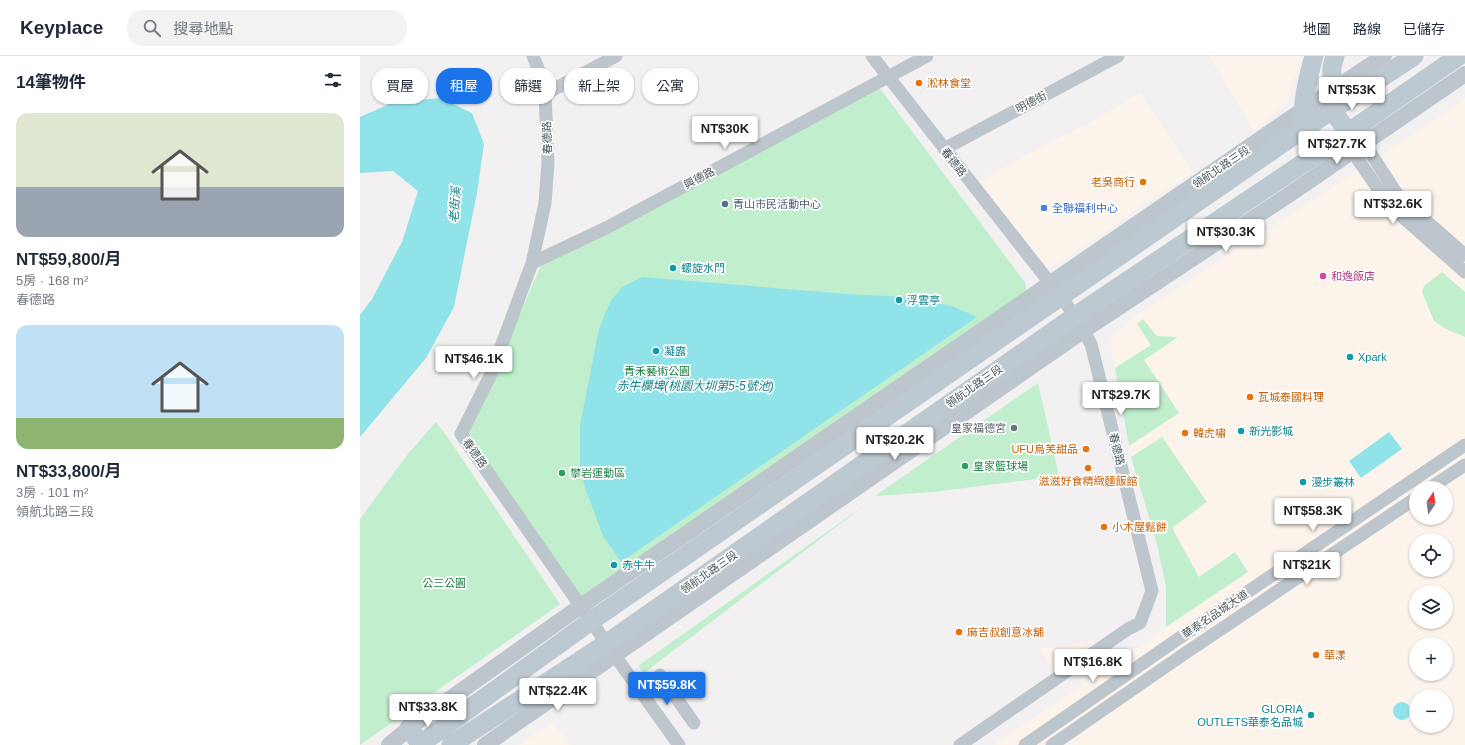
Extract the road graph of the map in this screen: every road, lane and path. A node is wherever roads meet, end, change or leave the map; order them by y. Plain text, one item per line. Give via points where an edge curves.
1 (533, 56) edge
2 (616, 56) edge
3 (872, 56) edge
4 (927, 56) edge
5 (1118, 56) edge
6 (1314, 56) edge
7 (1336, 56) edge
8 (1384, 56) edge
9 (1414, 56) edge
10 (1459, 56) edge
11 (538, 68) edge
12 (1465, 74) edge
13 (888, 77) junction
14 (556, 89) edge
15 (1332, 101) junction
16 (546, 104) edge
17 (1305, 118) junction
18 (1355, 142) junction
19 (944, 149) junction
20 (1323, 150) junction
21 (1465, 255) edge
22 (532, 263) junction
23 (1465, 272) edge
24 (1056, 290) junction
25 (1079, 324) junction
26 (1465, 445) edge
27 (1465, 464) edge
28 (1440, 481) edge
29 (1409, 503) edge
30 (581, 606) junction
31 (591, 622) junction
32 (611, 649) junction
33 (660, 675) dead end
34 (694, 723) dead end
35 (410, 728) junction
36 (389, 745) edge
37 (420, 745) edge
38 (451, 745) edge
39 (485, 745) edge
40 (679, 745) edge
41 (960, 745) edge
42 (1025, 745) edge
43 (1052, 745) edge

1 - 11 street, 春德路
2 - 14 street
3 - 13 street, 春德路
4 - 13 street, 興德路
5 - 19 street, 明德街
6 - 17 main road via 1307,80
7 - 15 main road via 1332,67
8 - 15 street, 領航北路三段
9 - 15 main road, 領航北路三段
10 - 18 main road, 領航北路三段
12 - 18 street, 領航北路三段
13 - 19 street, 春德路
13 - 22 street, 興德路 via 606,228
15 - 17 main road, 領航北路三段
15 - 18 main road
16 - 22 street, 春德路 via 546,204
17 - 20 main road
17 - 24 main road, 領航北路三段
18 - 20 main road, 領航北路三段
18 - 21 street via 1400,197
18 - 23 street via 1390,206
18 - 25 street, 領航北路三段
19 - 24 street, 春德路
20 - 25 main road, 領航北路三段
22 - 30 street, 春德路 via 491,374 461,434
24 - 25 street, 春德路
24 - 30 street, 領航北路三段
24 - 31 main road, 領航北路三段
25 - 32 main road, 領航北路三段
25 - 41 street, 春德路 via 1091,344 1152,591 1140,623
26 - 42 street, 華泰名品城大道
27 - 28 street
29 - 43 street, 華泰名品城大道
30 - 31 street, 春德路
30 - 35 street, 領航北路三段
31 - 32 street, 春德路
31 - 37 main road, 領航北路三段
32 - 38 main road, 領航北路三段
32 - 39 street, 領航北路三段
32 - 40 street, 春德路
33 - 34 street
35 - 36 street, 領航北路三段
35 - 37 main road

